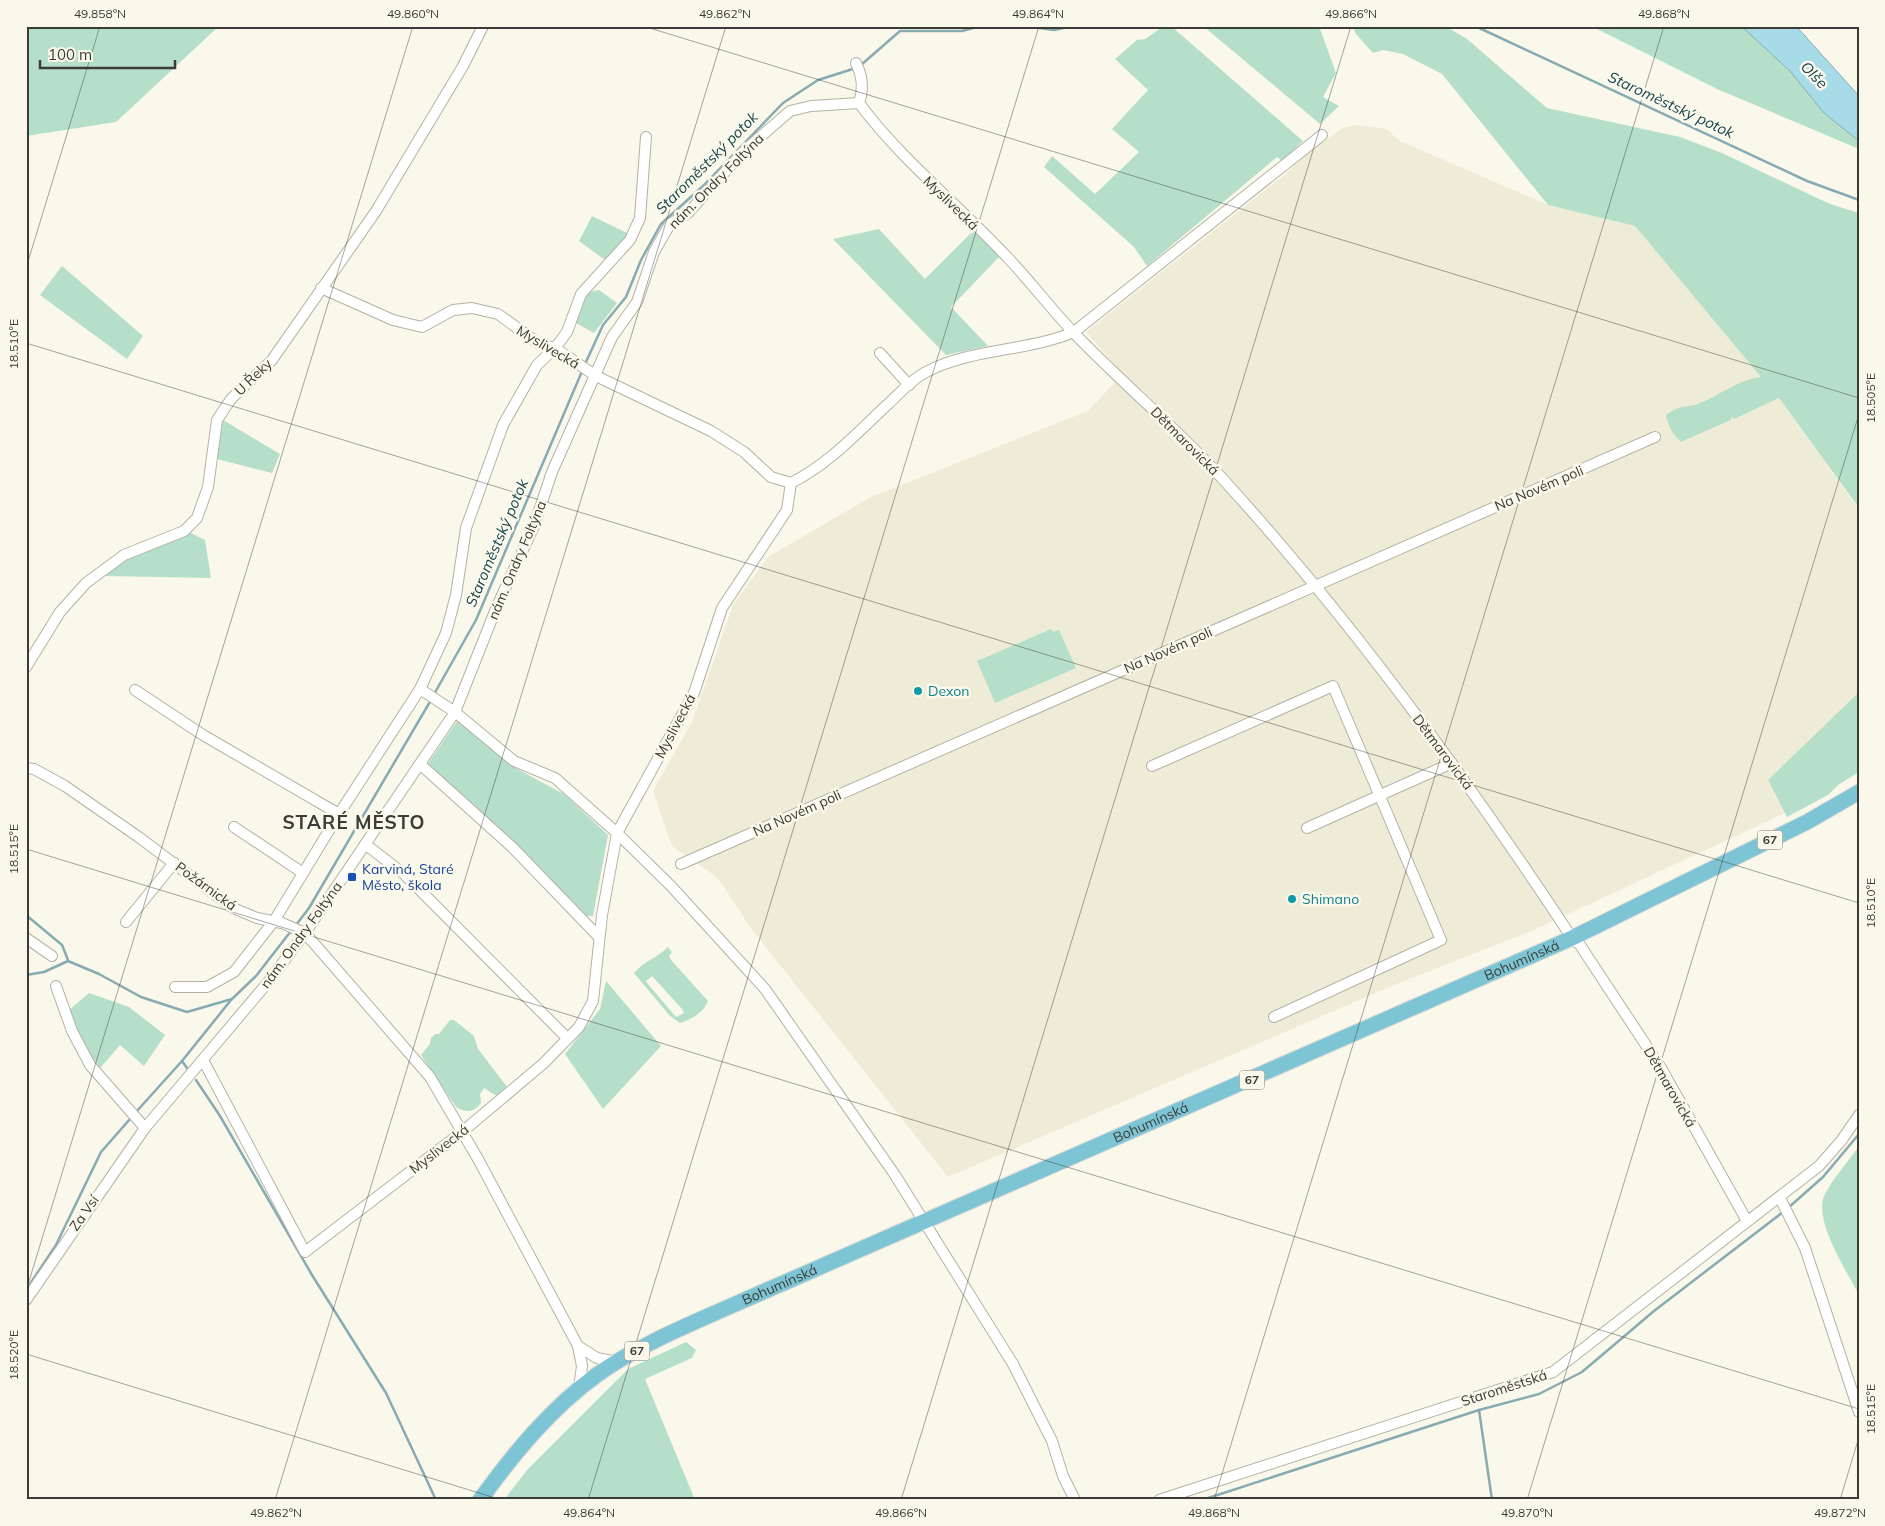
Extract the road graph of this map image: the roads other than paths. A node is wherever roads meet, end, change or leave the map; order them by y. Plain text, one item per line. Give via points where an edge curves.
1 (483, 26) edge
2 (858, 68) dead end
3 (859, 103) junction
4 (1322, 135) dead end
5 (646, 137) dead end
6 (321, 288) junction
7 (1074, 332) junction
8 (555, 348) junction
9 (880, 353) dead end
10 (589, 371) junction
11 (909, 385) junction
12 (1655, 437) dead end
13 (791, 483) junction
14 (1316, 585) junction
15 (26, 666) edge
16 (135, 690) dead end
17 (427, 694) junction
18 (455, 712) junction
19 (1452, 763) junction
20 (421, 765) junction
21 (1152, 766) dead end
22 (26, 768) edge
23 (1859, 792) edge
24 (1379, 796) junction
25 (339, 814) junction
26 (234, 827) dead end
27 (1306, 828) dead end
28 (617, 833) junction
29 (365, 844) junction
30 (174, 863) junction
31 (681, 864) dead end
32 (303, 873) junction
33 (274, 921) junction
34 (126, 922) dead end
35 (305, 933) junction
36 (599, 937) junction
37 (26, 938) edge
38 (1572, 938) junction
39 (52, 956) dead end
40 (56, 986) dead end
41 (175, 987) dead end
42 (1274, 1017) dead end
43 (567, 1038) junction
44 (204, 1060) junction
45 (195, 1070) joint
46 (1859, 1115) edge
47 (144, 1128) junction
48 (462, 1132) junction
49 (1782, 1201) junction
50 (1747, 1222) junction
51 (924, 1223) junction
52 (26, 1300) edge
53 (578, 1346) junction
54 (617, 1362) junction
55 (579, 1388) junction
56 (1859, 1412) edge
57 (480, 1500) edge
58 (1074, 1500) edge
59 (1159, 1500) edge

1 - 6 street, U Řeky via 463,66 376,211
2 - 3 street via 863,92
3 - 7 street, Myslivecká via 906,159 1008,257
3 - 10 street, nám. Ondry Foltýna via 811,106 790,111 744,151 688,213 670,224 654,252 637,302
4 - 7 street
5 - 8 street via 640,218 630,240 581,294 567,332
6 - 8 street, Myslivecká via 393,320 422,327 453,310 472,308 498,314 538,343
6 - 15 street, U Řeky via 272,360 230,399 217,420 208,487 197,518 184,531 124,555 86,583 60,612
7 - 11 street via 1053,341 958,358 925,372
7 - 14 street, Dětmarovická via 1219,475
8 - 10 street, Myslivecká
8 - 17 street via 537,365 503,425 466,528 456,595
9 - 11 street
10 - 13 street, Myslivecká via 711,431 744,452 771,477
10 - 18 street, nám. Ondry Foltýna via 534,526 497,606
11 - 13 street via 824,464
12 - 14 street, Na Novém poli
13 - 28 street, Myslivecká via 786,510 722,608 694,693
14 - 19 street, Dětmarovická
14 - 31 street, Na Novém poli
16 - 25 street via 203,735
17 - 18 street
17 - 25 street
18 - 20 street, nám. Ondry Foltýna
18 - 28 street via 514,762 555,778
19 - 24 street
19 - 38 street, Dětmarovická
20 - 29 street, nám. Ondry Foltýna
20 - 36 street via 512,847
21 - 24 street via 1332,686
22 - 30 street, Požárnická via 65,786
23 - 38 main road, Bohumínská / 67 via 1806,822
24 - 27 street
24 - 42 street via 1441,940
25 - 32 street
26 - 32 street
28 - 36 street, Myslivecká
28 - 51 street via 671,886 765,989 895,1175
29 - 35 street, nám. Ondry Foltýna
29 - 43 street via 404,874
30 - 33 street, Požárnická via 233,908
30 - 34 street
32 - 33 street
33 - 35 street, Požárnická
33 - 41 street via 234,972 207,987
35 - 44 street, nám. Ondry Foltýna
35 - 48 street via 430,1077
36 - 43 street, Myslivecká via 593,1001 579,1027
37 - 39 street
38 - 50 street, Dětmarovická via 1580,945 1661,1068
38 - 51 main road, Bohumínská / 67
40 - 47 street via 72,1030 90,1065
43 - 48 street, Myslivecká via 544,1063
44 - 45 street, nám. Ondry Foltýna
44 - 48 street, Myslivecká via 305,1252
45 - 47 street, Za Vsí
46 - 49 street, Staroměstská via 1819,1166
47 - 52 street, Za Vsí
48 - 53 street
49 - 50 street, Staroměstská
49 - 56 street via 1805,1248
50 - 59 street, Staroměstská via 1553,1372
51 - 54 main road, Bohumínská / 67 via 709,1316
51 - 58 street via 1014,1364 1052,1441
53 - 54 street via 597,1358
53 - 55 street via 582,1366
54 - 55 main road, Bohumínská / 67
55 - 57 main road, Bohumínská / 67 via 527,1440

